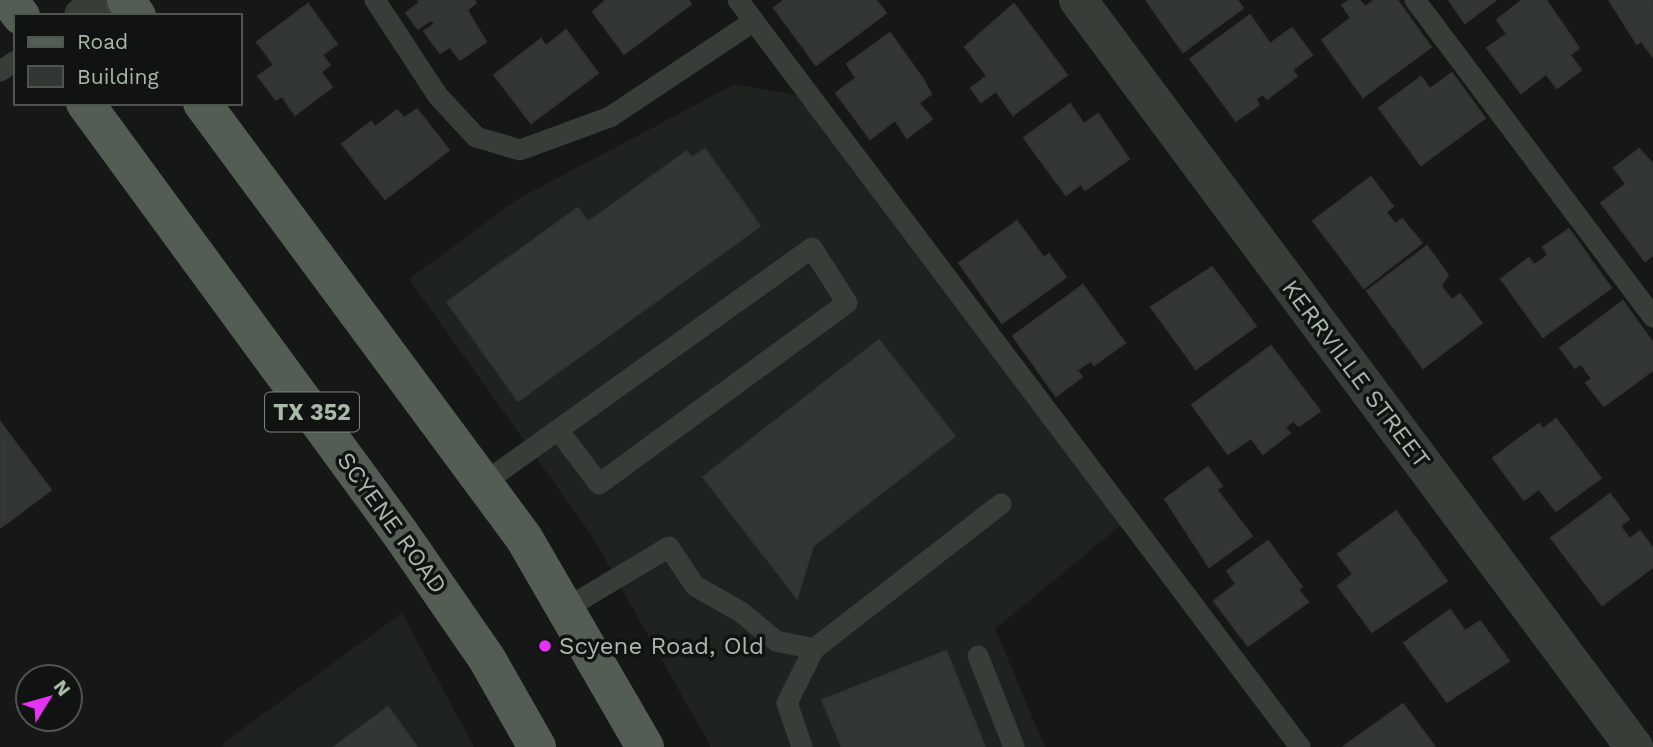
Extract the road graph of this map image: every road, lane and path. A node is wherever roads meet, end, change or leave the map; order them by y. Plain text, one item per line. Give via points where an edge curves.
1 (105, 0) edge
2 (375, 0) edge
3 (738, 0) edge
4 (1078, 0) edge
5 (1415, 0) edge
6 (86, 14) edge
7 (754, 21) junction
8 (86, 105) edge
9 (203, 105) edge
10 (1653, 317) edge
11 (558, 430) junction
12 (485, 482) junction
13 (1001, 504) dead end
14 (567, 608) junction
15 (814, 649) junction
16 (978, 656) dead end
17 (537, 747) edge
18 (645, 747) edge
19 (802, 747) edge
20 (1014, 747) edge
21 (1300, 747) edge
22 (1634, 747) edge

1 - 6 street
2 - 7 lane via 438,96 475,137 520,150 610,117
3 - 7 lane
4 - 22 street, KERRVILLE STREET
5 - 10 lane
7 - 21 lane
8 - 17 main road, SCYENE ROAD / TX 352 via 400,533 487,659
9 - 12 main road
11 - 11 lane via 812,248 847,303 599,484
11 - 12 lane
12 - 14 main road
13 - 15 lane
14 - 15 lane via 669,547 695,586 741,612 776,641
14 - 18 main road
15 - 19 lane via 787,703
16 - 20 lane

